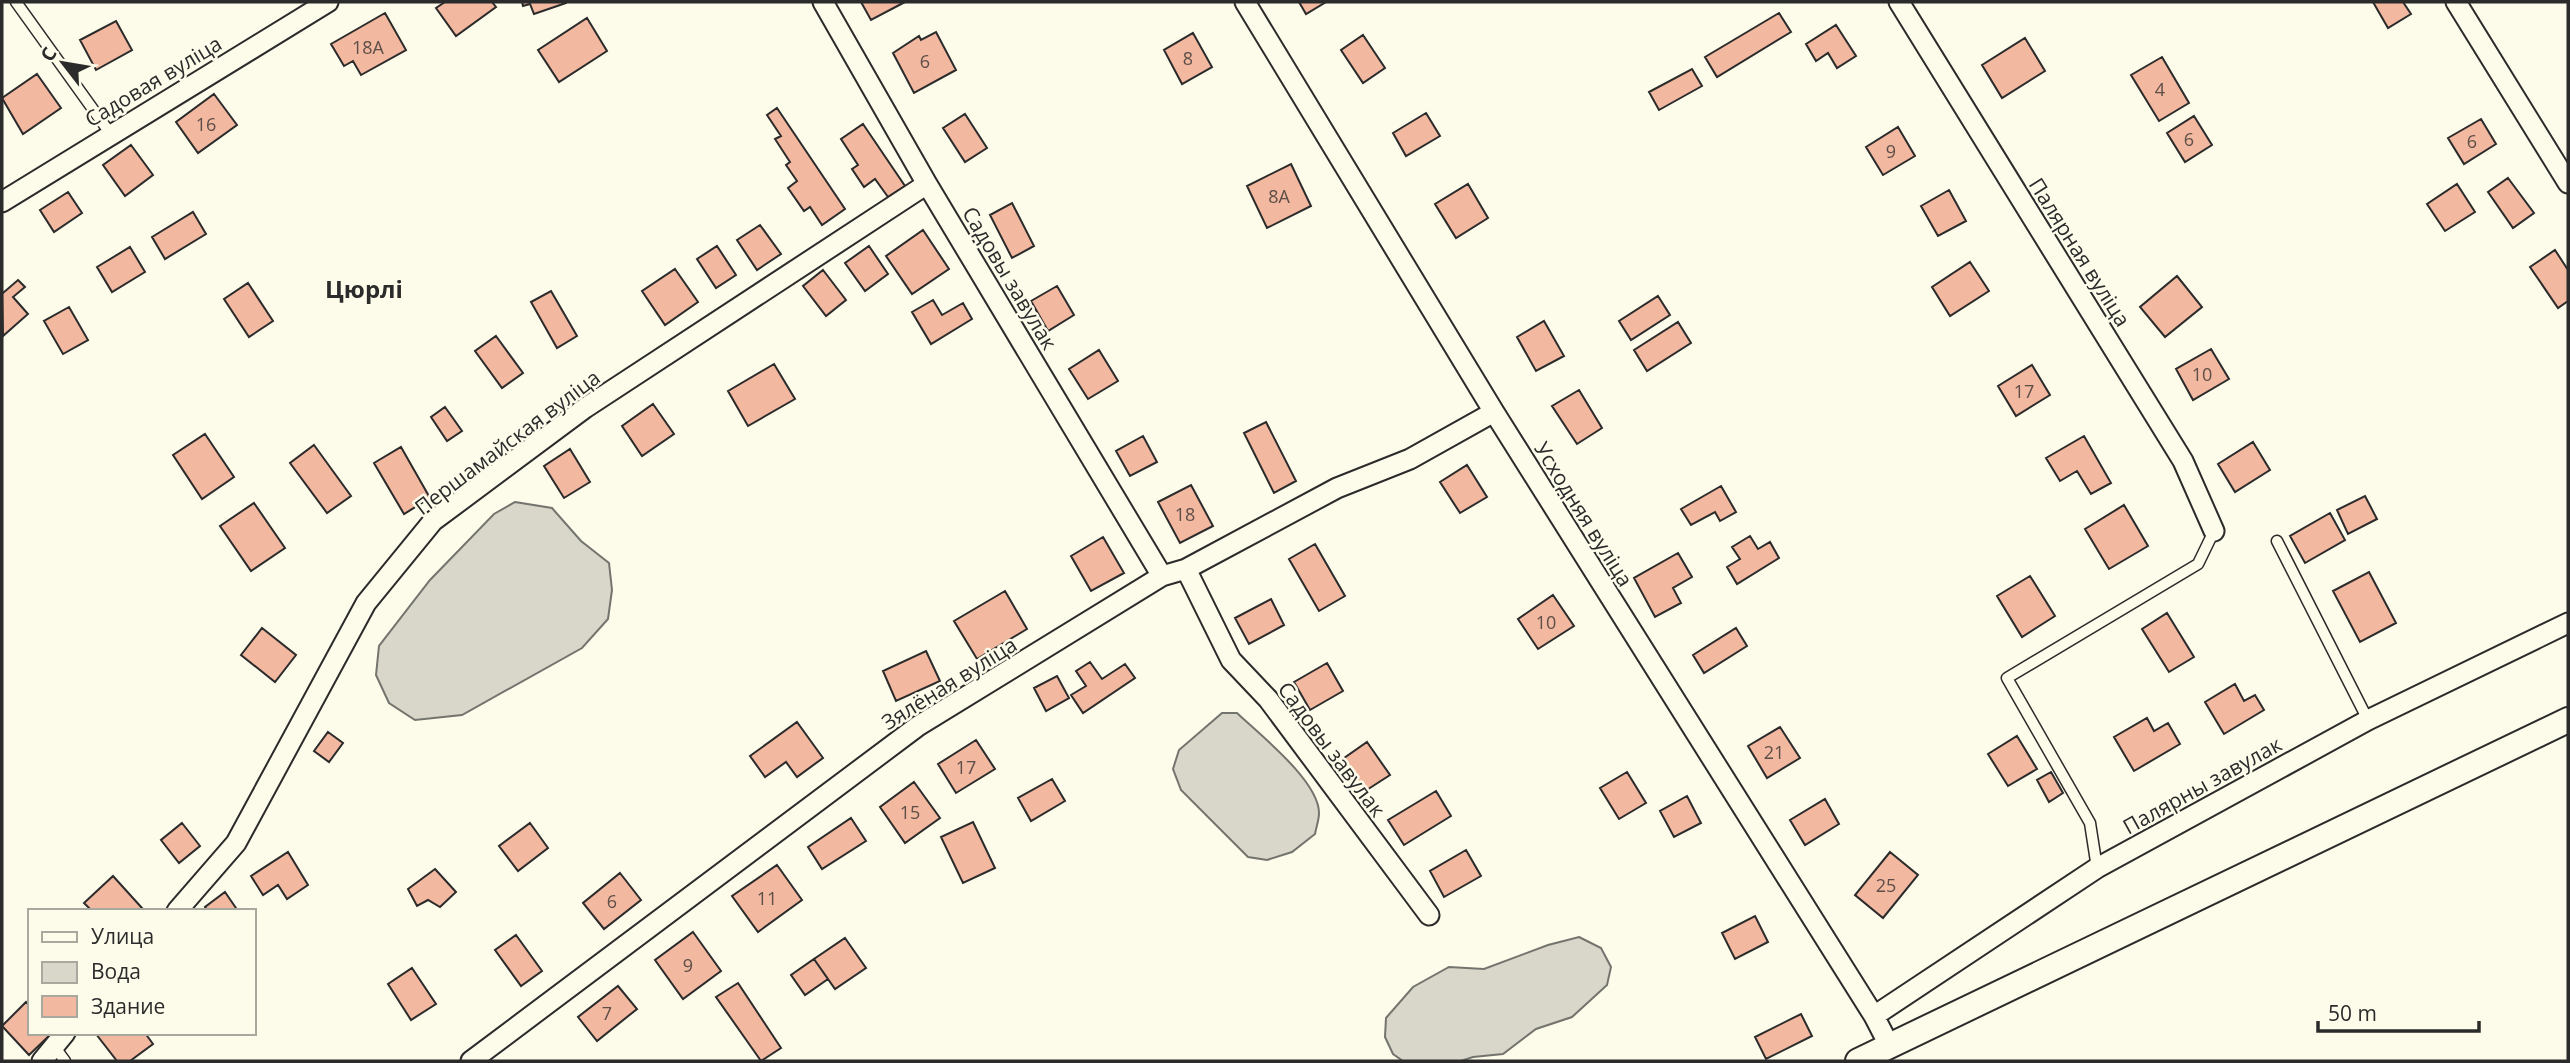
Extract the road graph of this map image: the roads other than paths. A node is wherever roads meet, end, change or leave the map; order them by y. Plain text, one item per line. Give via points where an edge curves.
1 (16, 2) edge
2 (328, 2) edge
3 (823, 2) edge
4 (1245, 2) edge
5 (1899, 2) edge
6 (2456, 2) edge
7 (110, 132) junction
8 (2568, 183) edge
9 (927, 184) junction
10 (2, 202) edge
11 (1494, 412) junction
12 (2214, 531) joint
13 (2277, 541) dead end
14 (1186, 569) junction
15 (1162, 576) junction
16 (2568, 623) edge
17 (2368, 720) junction
18 (2568, 720) edge
19 (2097, 868) junction
20 (179, 909) edge
21 (1429, 915) dead end
22 (1874, 1016) junction
23 (1890, 1046) junction
24 (471, 1061) edge
25 (1858, 1061) edge

1 - 7 lane
2 - 7 street, Садовая вуліца
3 - 9 street, Садовы завулак
4 - 11 street, Усходняя вуліца
5 - 12 street, Палярная вуліца via 2183,461
6 - 8 street
7 - 10 street, Садовая вуліца
9 - 15 street, Садовы завулак
9 - 20 street, Першамайская вуліца via 585,408 433,521 366,603 236,843
11 - 14 street, Зялёная вуліца via 1410,459 1336,488
11 - 22 street, Усходняя вуліца
12 - 19 lane via 2198,564 2007,678 2090,823
13 - 17 lane
14 - 15 street, Зялёная вуліца
14 - 21 street, Садовы завулак via 1231,660 1268,699
15 - 24 street, Зялёная вуліца via 918,726
16 - 17 street, Палярны завулак
17 - 19 street, Палярны завулак
18 - 23 street
19 - 22 street, Палярны завулак
22 - 23 street, Усходняя вуліца
23 - 25 street

